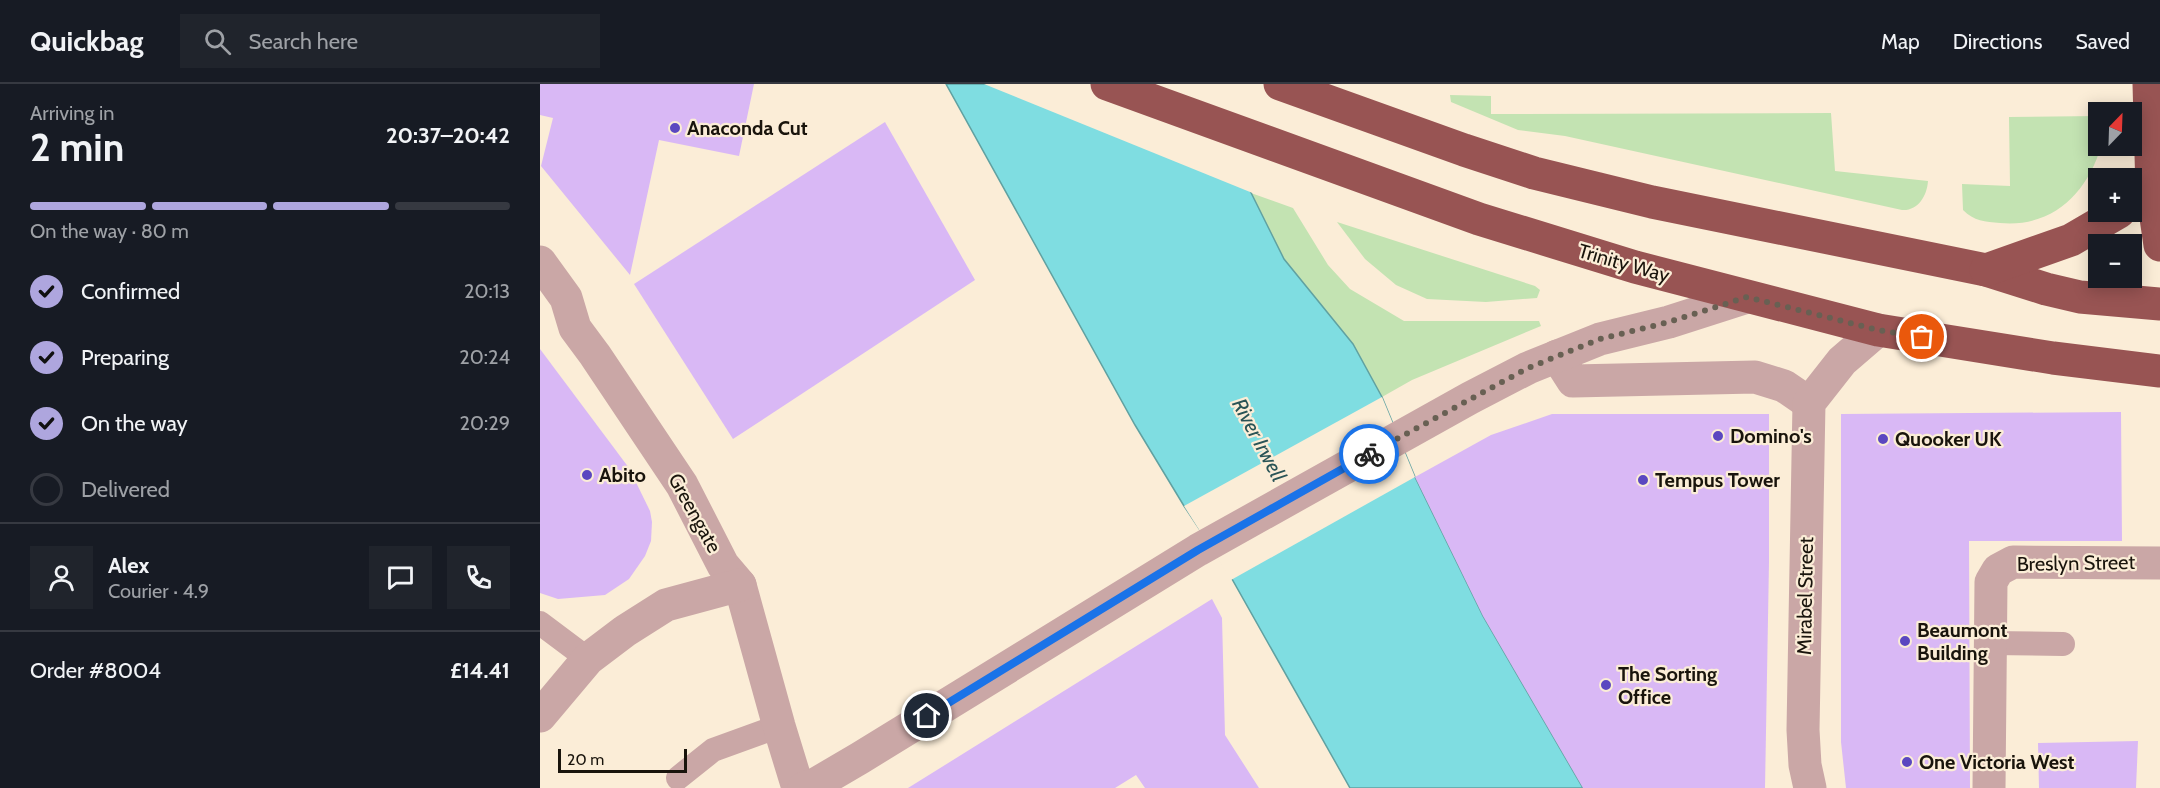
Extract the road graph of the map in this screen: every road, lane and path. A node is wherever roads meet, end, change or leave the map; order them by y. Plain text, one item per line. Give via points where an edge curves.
1 (1107, 84) edge
2 (1280, 84) edge
3 (2150, 84) edge
4 (2142, 196) edge
5 (2102, 222) edge
6 (2160, 245) edge
7 (540, 262) edge
8 (1986, 270) junction
9 (1747, 297) junction
10 (2160, 304) edge
11 (1878, 330) junction
12 (1557, 356) junction
13 (2160, 372) edge
14 (1809, 403) junction
15 (2160, 563) edge
16 (740, 585) junction
17 (540, 623) edge
18 (1990, 644) junction
19 (2063, 644) dead end
20 (588, 659) junction
21 (540, 716) edge
22 (779, 726) junction
23 (678, 778) dead end
24 (798, 788) edge
25 (804, 788) edge
26 (1810, 788) edge
27 (1989, 788) edge

1 - 9 highway, Trinity Way via 1555,243
2 - 8 highway via 1534,173 1652,202
3 - 4 highway
4 - 6 highway
5 - 8 highway via 2071,240
7 - 16 street, Greengate via 595,355 682,485 723,565
8 - 10 highway via 2080,297
9 - 11 highway, Trinity Way
9 - 12 street via 1600,339
11 - 13 highway, Trinity Way
11 - 14 street via 1842,361
12 - 14 street via 1573,381 1755,377 1784,386
12 - 25 street via 1411,430 1198,550 860,758
14 - 26 street, Mirabel Street via 1803,730
15 - 18 street, Breslyn Street via 2013,562 1998,570 1991,582
16 - 20 street via 666,605
16 - 22 street, Greengate
17 - 20 lane
18 - 19 lane
18 - 27 street, Breslyn Street
20 - 21 street
22 - 23 lane via 713,750
22 - 24 street, Greengate

